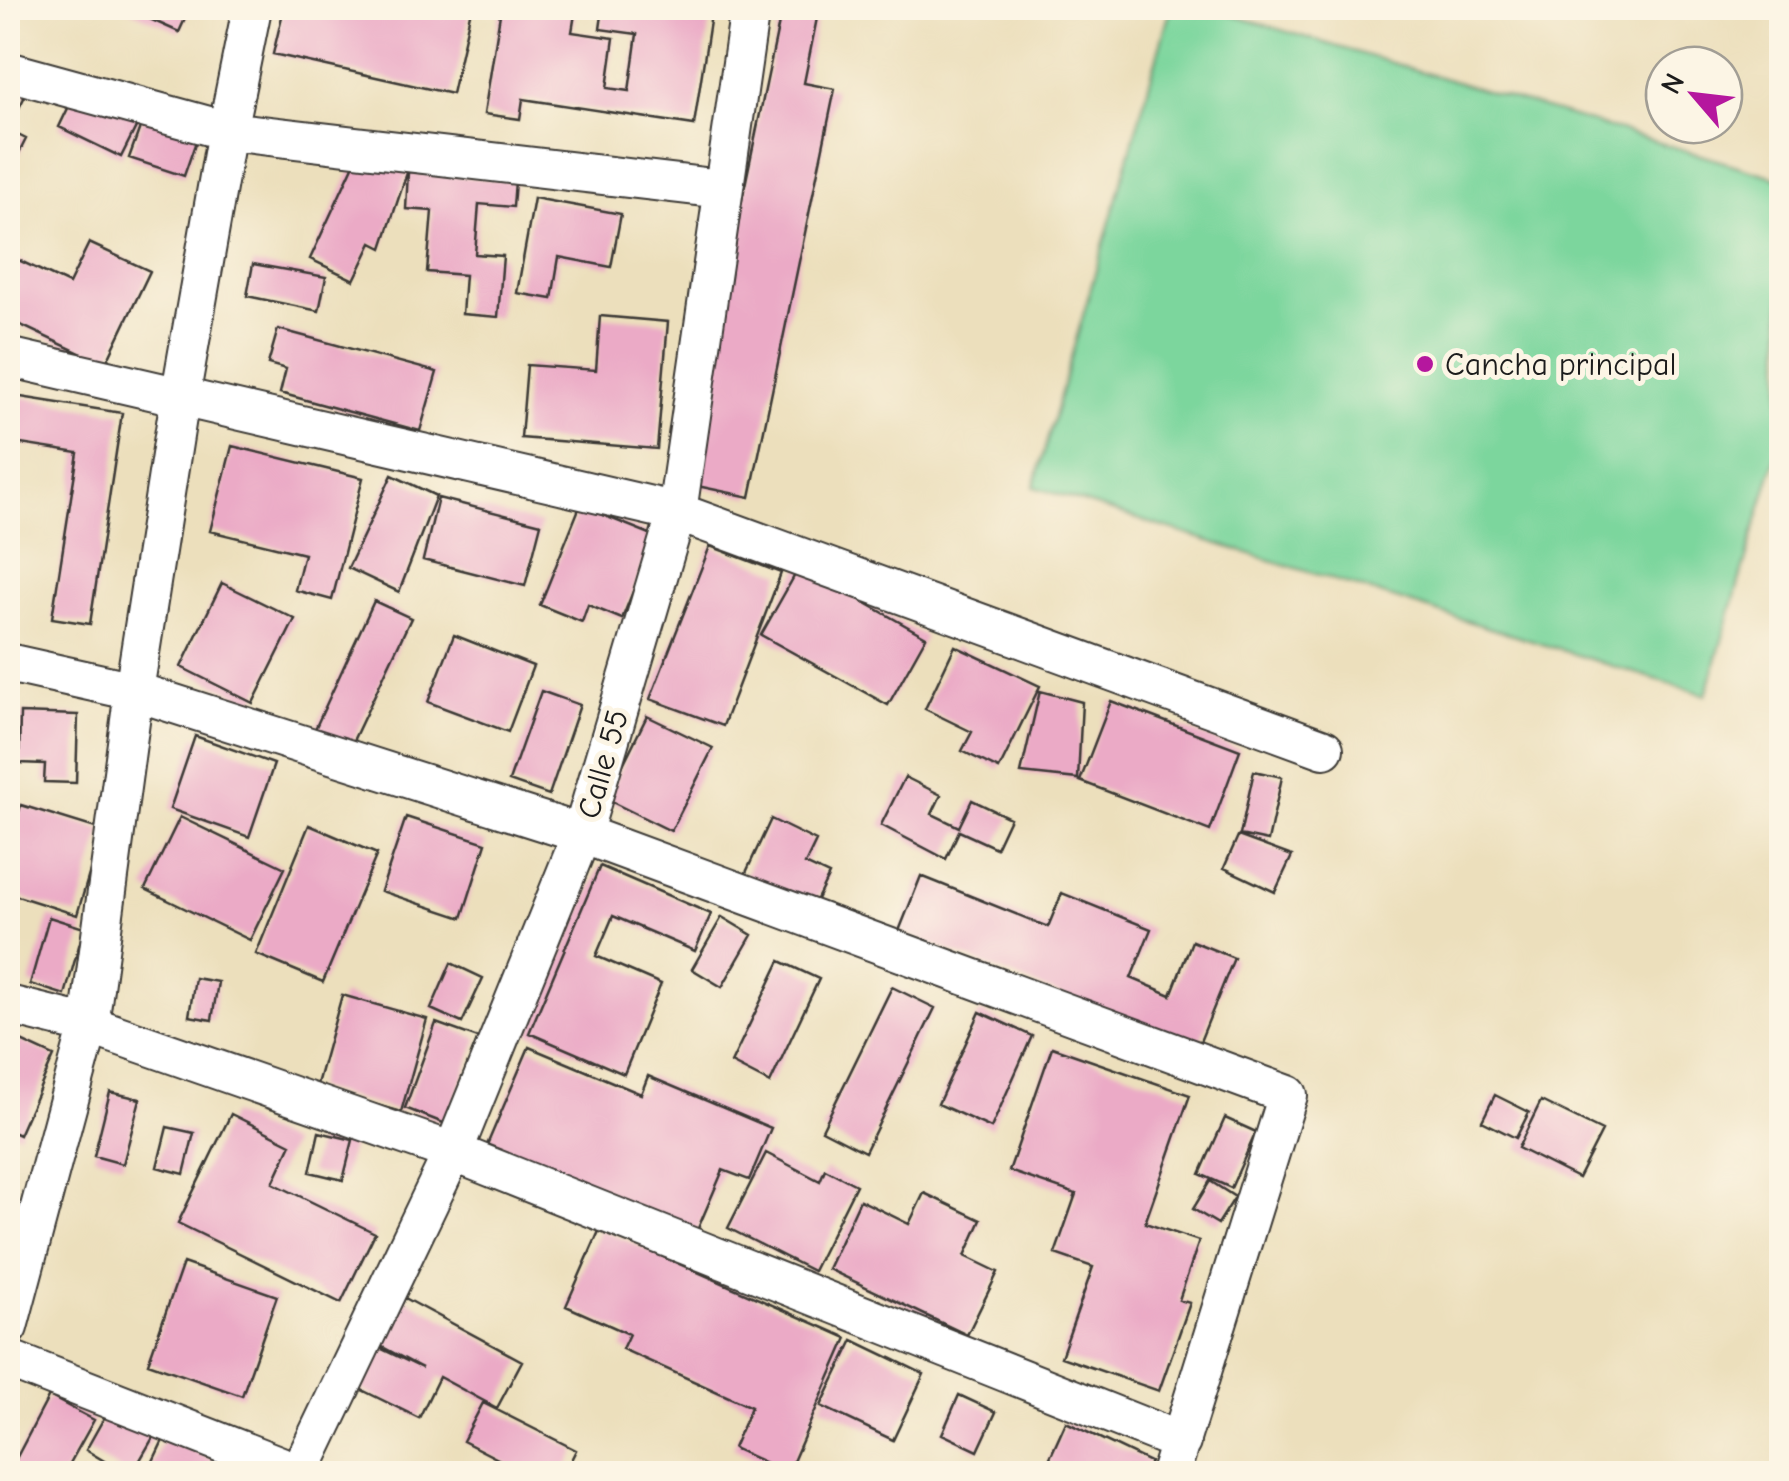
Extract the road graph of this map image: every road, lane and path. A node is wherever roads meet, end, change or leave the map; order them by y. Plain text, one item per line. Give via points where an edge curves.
1 (252, 8) edge
2 (750, 8) edge
3 (8, 71) edge
4 (227, 131) junction
5 (722, 189) junction
6 (8, 357) edge
7 (180, 398) junction
8 (677, 512) junction
9 (8, 663) edge
10 (134, 690) junction
11 (1324, 748) dead end
12 (582, 834) junction
13 (8, 1005) edge
14 (89, 1025) junction
15 (453, 1152) junction
16 (8, 1327) edge
17 (8, 1358) edge
18 (1175, 1458) edge
19 (300, 1473) edge

1 - 4 street
2 - 5 street, Calle 55
3 - 4 street
4 - 5 street
4 - 7 street
5 - 8 street, Calle 55
6 - 7 street
7 - 8 street
7 - 10 street
8 - 11 street
8 - 12 street, Calle 55
9 - 10 street
10 - 12 street
10 - 14 street
12 - 15 street, Calle 55
12 - 18 street via 1288,1094
13 - 14 street
14 - 15 street
14 - 16 street
15 - 18 street
15 - 19 street, Calle 55
17 - 19 street

